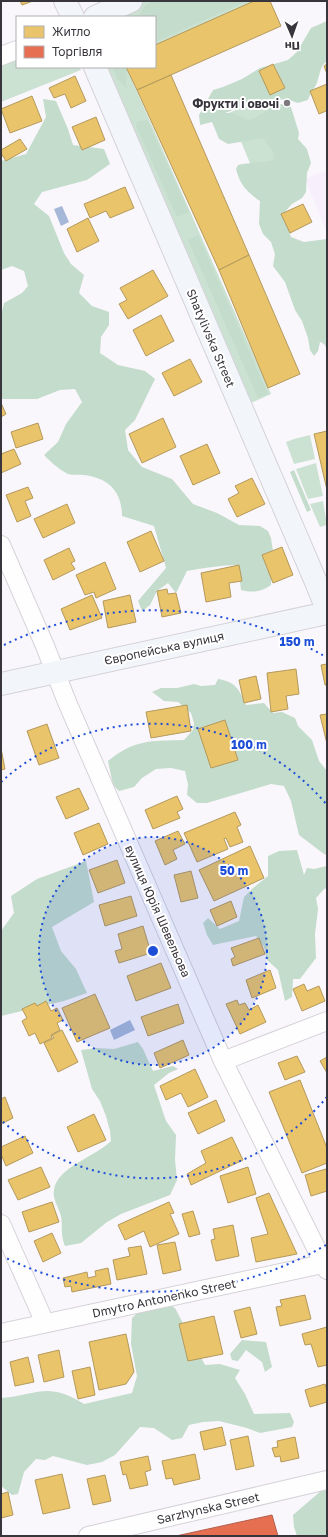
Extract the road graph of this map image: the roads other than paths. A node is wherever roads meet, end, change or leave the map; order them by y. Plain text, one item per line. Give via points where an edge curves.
1 (66, 1) edge
2 (131, 1) edge
3 (73, 16) edge
4 (97, 16) edge
5 (16, 50) edge
6 (1, 56) edge
7 (94, 68) edge
8 (1, 545) edge
9 (327, 610) edge
10 (327, 613) edge
11 (55, 672) junction
12 (1, 684) edge
13 (327, 1020) edge
14 (223, 1061) junction
15 (1, 1224) edge
16 (326, 1266) edge
17 (45, 1323) junction
18 (1, 1333) edge
19 (327, 1480) edge
20 (88, 1536) edge

1 - 3 street
2 - 4 street
5 - 6 street
7 - 9 street, Shatylivska Street
8 - 11 street, вулиця Юрія Шевельова
10 - 11 street, Європейська вулиця
11 - 12 street, Європейська вулиця
11 - 14 street, вулиця Юрія Шевельова
13 - 14 street
14 - 16 street, вулиця Юрія Шевельова
15 - 17 street
16 - 17 street, Dmytro Antonenko Street
17 - 18 street, Dmytro Antonenko Street
19 - 20 street, Sarzhynska Street

